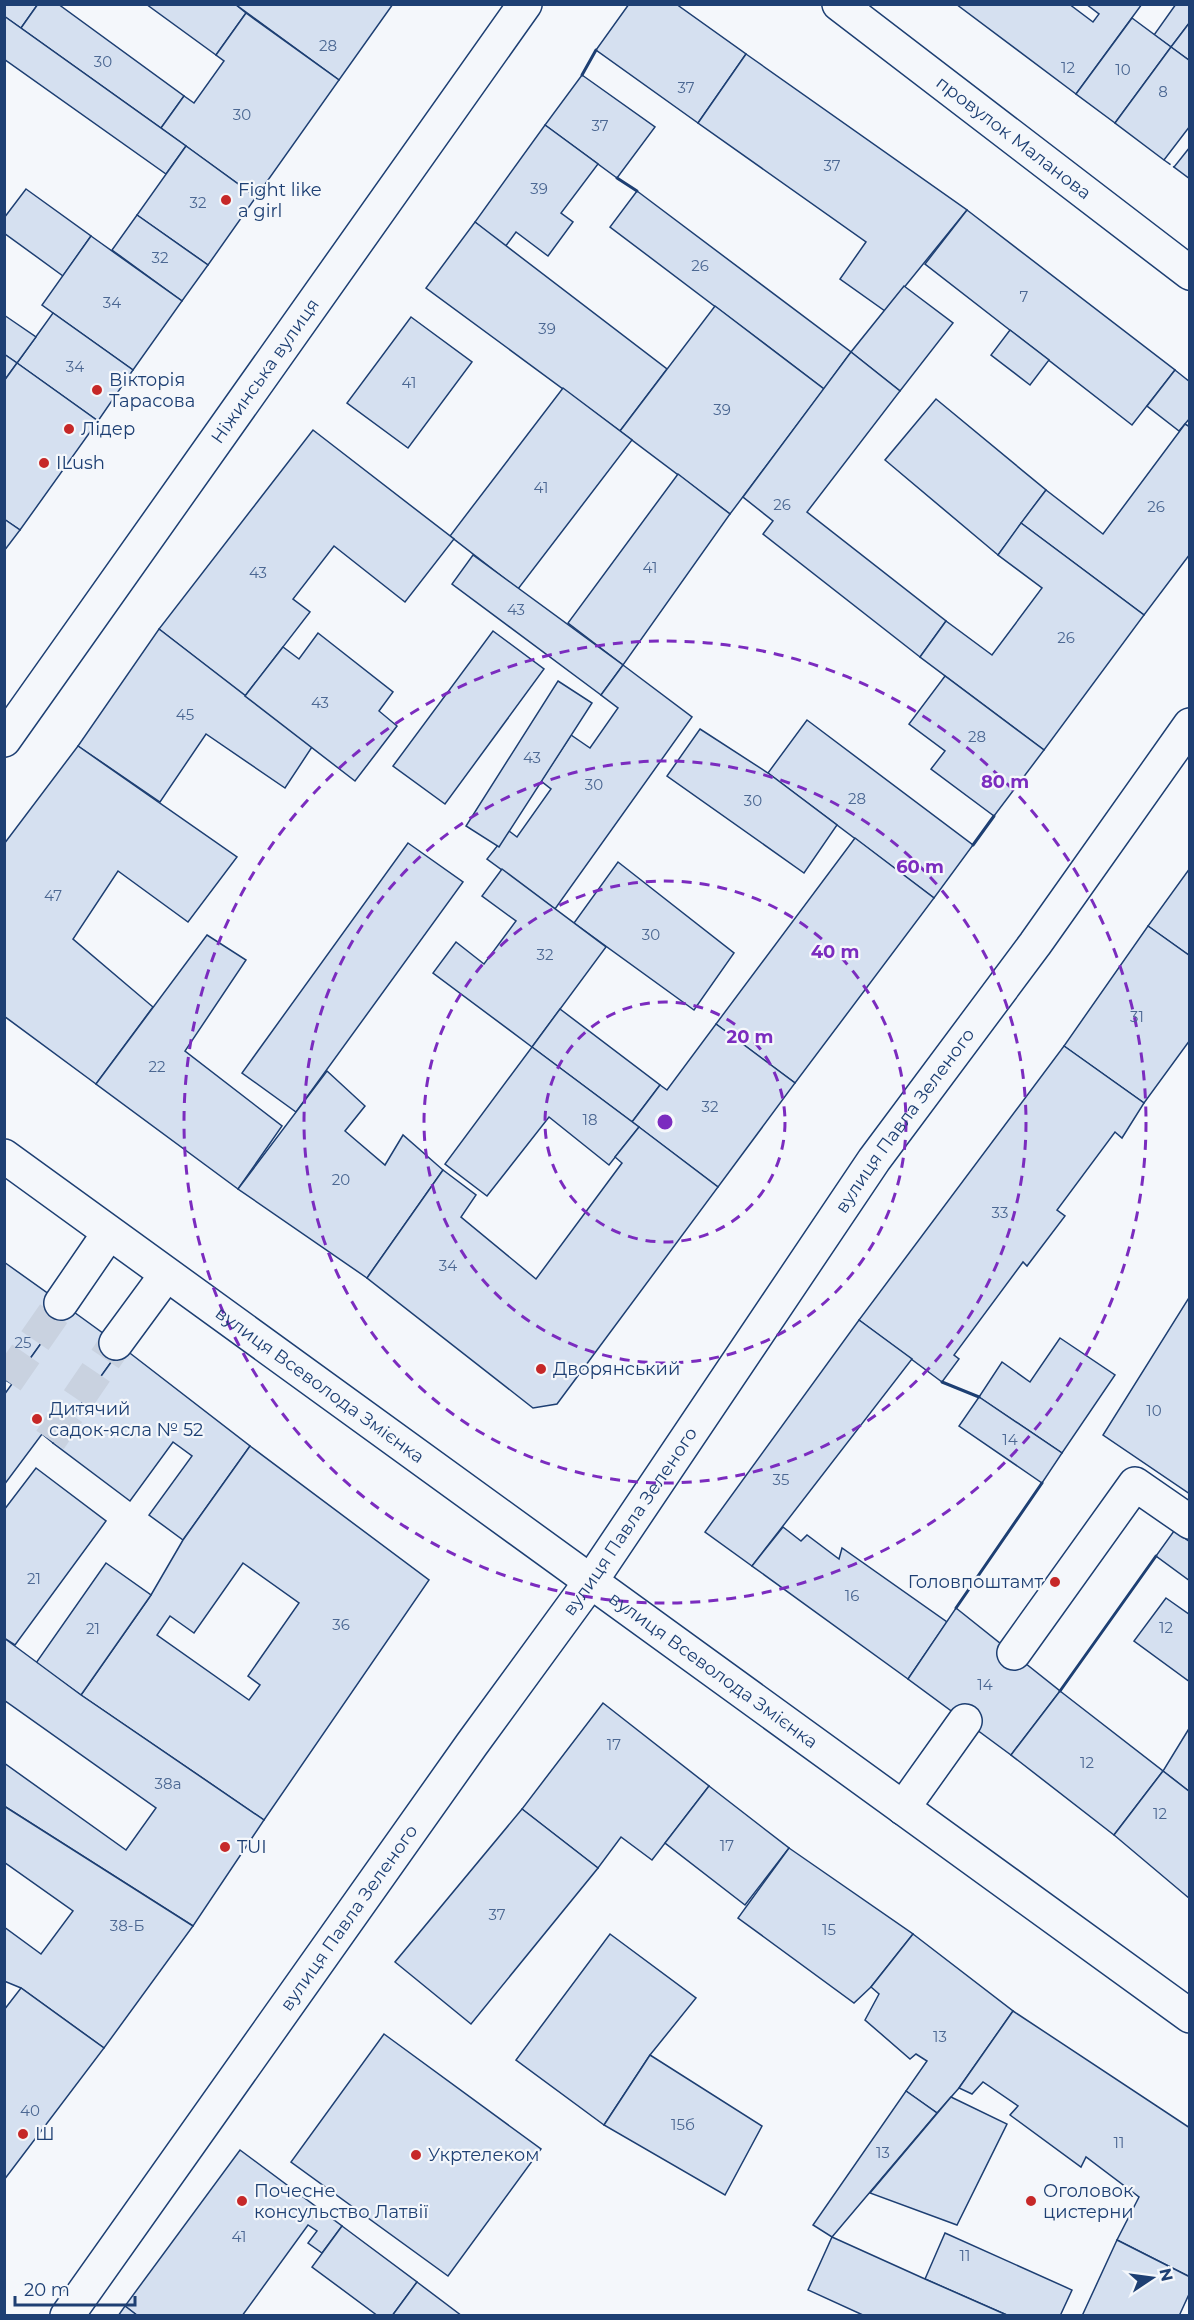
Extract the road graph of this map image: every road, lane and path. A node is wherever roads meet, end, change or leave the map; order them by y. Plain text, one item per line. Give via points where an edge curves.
1 (525, 4) edge
2 (838, 4) edge
3 (1190, 273) edge
4 (1190, 725) edge
5 (4, 740) edge
6 (4, 1156) edge
7 (109, 1233) junction
8 (166, 1275) junction
9 (61, 1303) tunnel mouth
10 (116, 1343) tunnel mouth
11 (1190, 1522) edge
12 (591, 1581) junction
13 (1014, 1653) dead end
14 (965, 1721) dead end
15 (903, 1808) junction
16 (1190, 2016) edge
17 (67, 2316) edge

1 - 5 street, Ніжинська вулиця
2 - 3 street, провулок Маланова
4 - 12 street, вулиця Павла Зеленого via 1035,944 874,1160
6 - 7 street, вулиця Всеволода Змієнка
7 - 8 street, вулиця Всеволода Змієнка
7 - 9 street
8 - 10 street
8 - 12 street, вулиця Всеволода Змієнка
11 - 13 street via 1136,1484
12 - 15 street, вулиця Всеволода Змієнка
12 - 17 street, вулиця Павла Зеленого
14 - 15 street
15 - 16 street, вулиця Всеволода Змієнка

